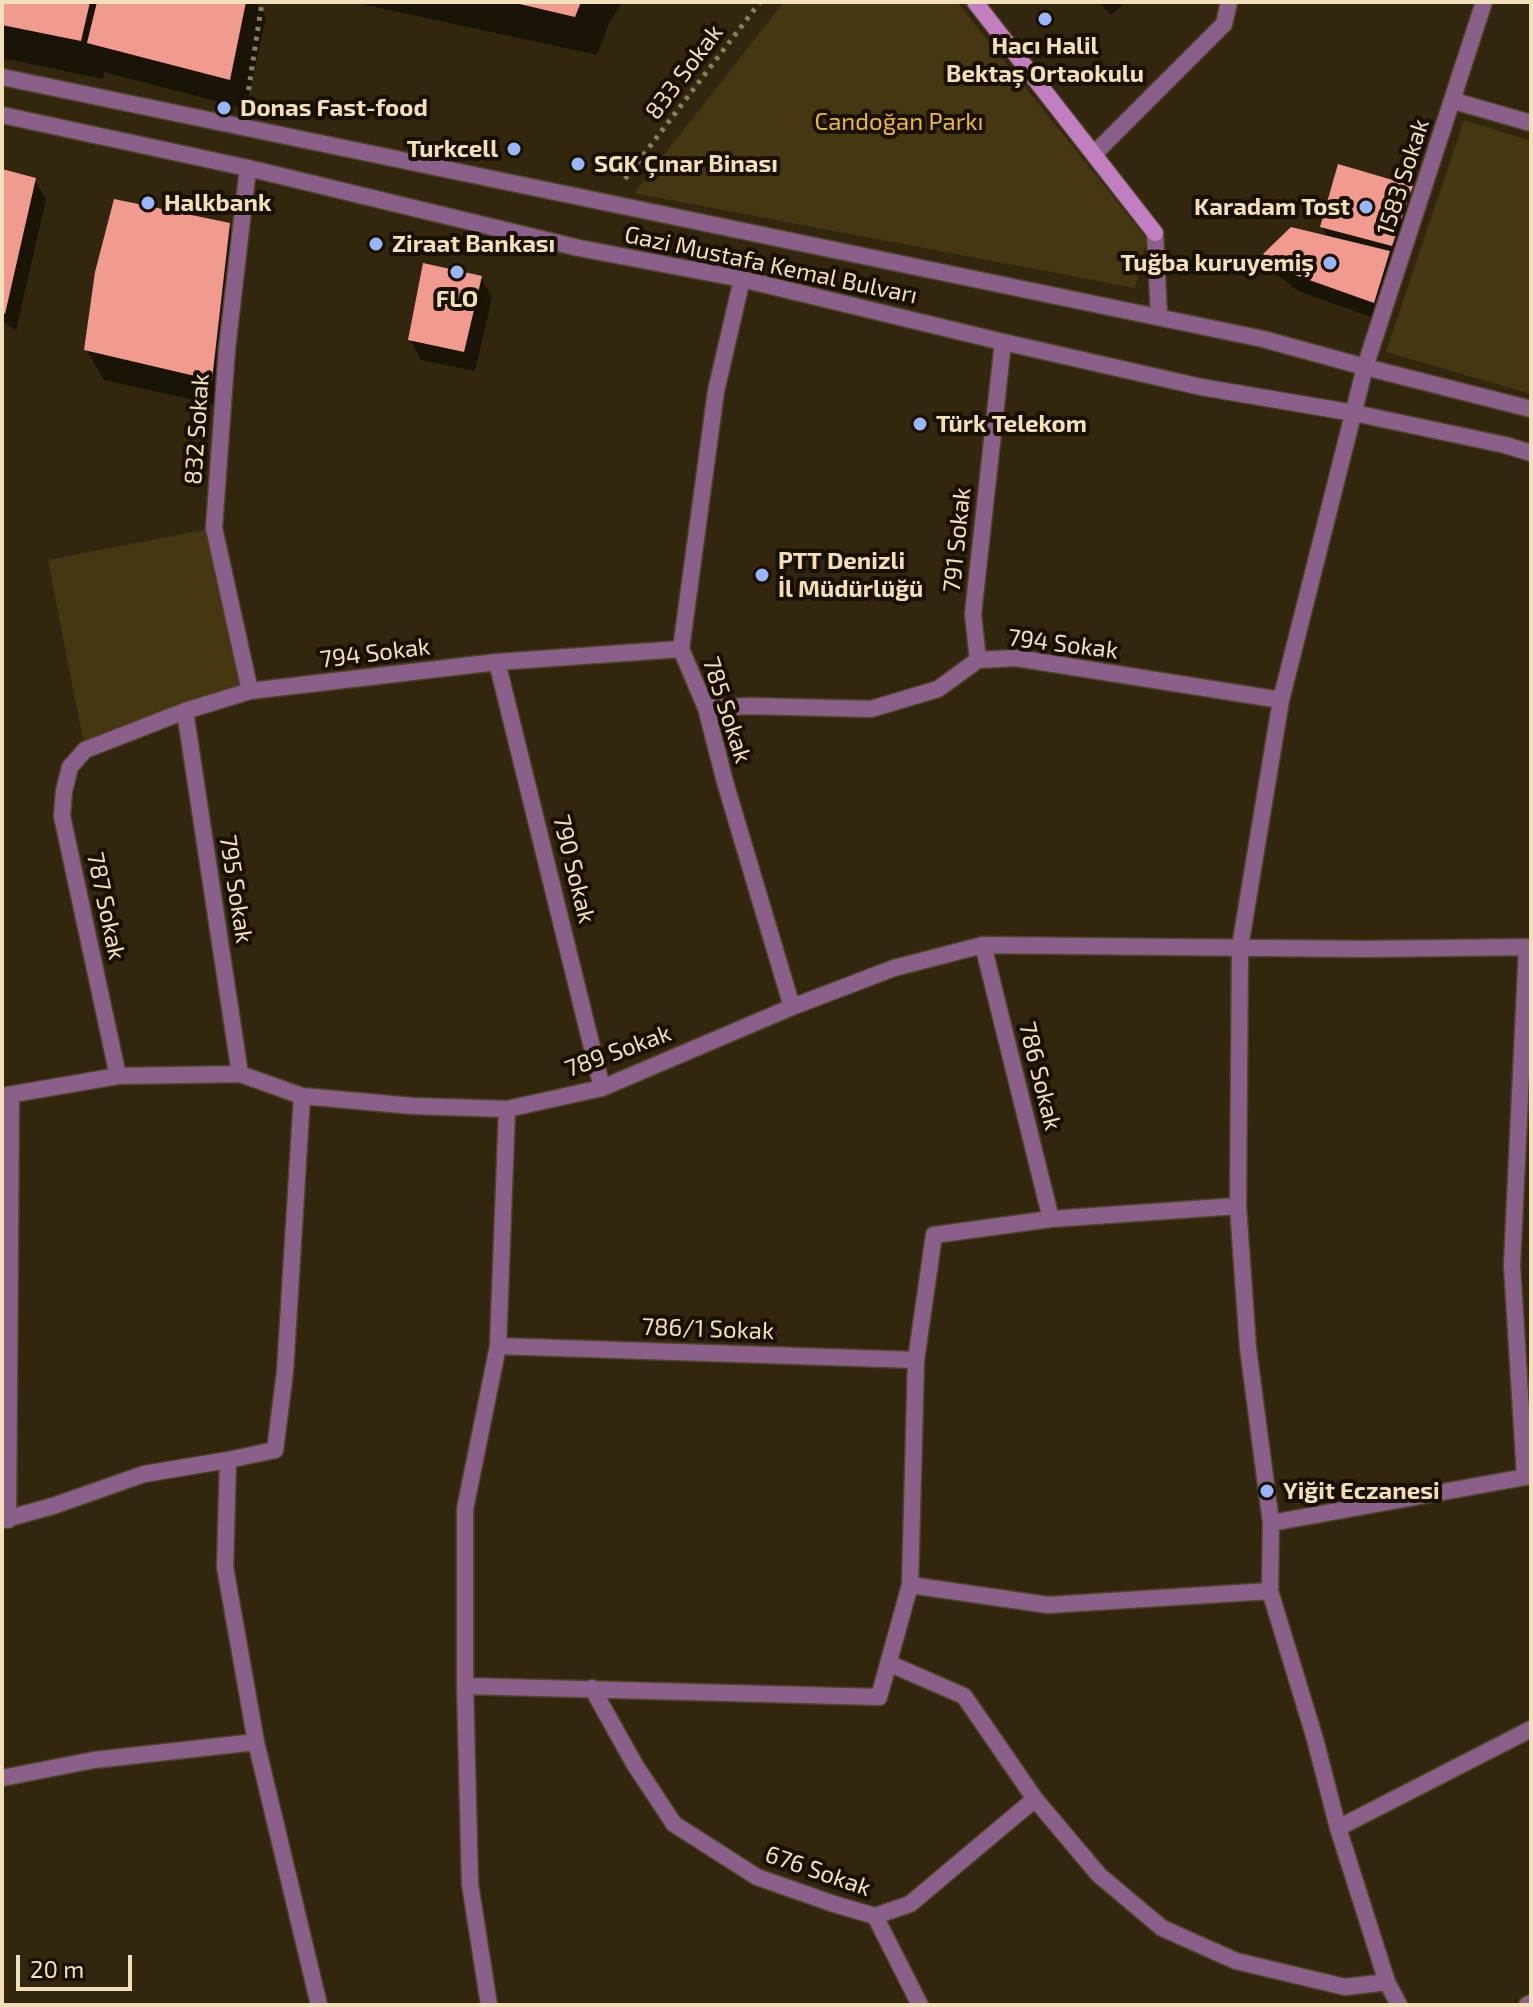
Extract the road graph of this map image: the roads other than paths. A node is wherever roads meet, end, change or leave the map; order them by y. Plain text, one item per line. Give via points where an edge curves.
1 (975, 2) edge
2 (1229, 2) edge
3 (1484, 2) edge
4 (2, 77) edge
5 (1454, 101) junction
6 (2, 115) edge
7 (1531, 123) edge
8 (1094, 154) junction
9 (248, 168) junction
10 (742, 279) junction
11 (1159, 317) junction
12 (1003, 342) junction
13 (1365, 367) junction
14 (1531, 409) edge
15 (1354, 413) junction
16 (1531, 453) edge
17 (681, 649) junction
18 (978, 660) junction
19 (497, 662) junction
20 (250, 691) junction
21 (1281, 700) junction
22 (706, 708) junction
23 (185, 711) junction
24 (85, 750) joint
25 (983, 945) junction
26 (1240, 947) junction
27 (1529, 947) edge
28 (792, 1007) junction
29 (240, 1074) junction
30 (118, 1076) junction
31 (602, 1088) junction
32 (6, 1096) edge
33 (302, 1096) junction
34 (507, 1109) junction
35 (1238, 1206) junction
36 (1051, 1219) junction
37 (1512, 1265) junction
38 (1531, 1268) edge
39 (498, 1346) junction
40 (916, 1360) junction
41 (228, 1460) junction
42 (1528, 1476) edge
43 (5, 1520) edge
44 (1271, 1523) junction
45 (910, 1585) junction
46 (1270, 1591) junction
47 (888, 1663) junction
48 (465, 1686) junction
49 (592, 1688) junction
50 (1531, 1729) edge
51 (256, 1742) junction
52 (2, 1778) edge
53 (1035, 1799) junction
54 (1338, 1828) junction
55 (875, 1916) junction
56 (1387, 1982) junction
57 (1345, 1987) junction
58 (319, 2005) edge
59 (489, 2005) edge
60 (920, 2005) edge
61 (1341, 2005) edge
62 (1399, 2005) edge

1 - 8 street
2 - 8 street via 1224,24
3 - 5 street, 1583 Sokak
4 - 11 street, Gazi Mustafa Kemal Bulvarı
5 - 7 street
5 - 13 street, 1583 Sokak
6 - 9 street, Gazi Mustafa Kemal Bulvarı
8 - 11 street via 1155,233
9 - 10 street, Gazi Mustafa Kemal Bulvarı via 579,248
9 - 20 street, 832 Sokak via 214,528
10 - 12 street, Gazi Mustafa Kemal Bulvarı
10 - 17 street, 785 Sokak via 716,391
11 - 13 street, Gazi Mustafa Kemal Bulvarı
12 - 15 street, Gazi Mustafa Kemal Bulvarı via 1201,387
12 - 18 street, 791 Sokak via 973,614
13 - 14 street, Gazi Mustafa Kemal Bulvarı
13 - 15 street, 1583 Sokak
15 - 16 street, Gazi Mustafa Kemal Bulvarı
15 - 21 street, 1583 Sokak
17 - 19 street, 794 Sokak
17 - 22 street, 785 Sokak
18 - 21 street, 794 Sokak via 1016,658
18 - 22 street, 794 Sokak via 938,689 871,709
19 - 20 street, 794 Sokak
19 - 31 street, 790 Sokak
20 - 23 street, 794 Sokak
21 - 26 street, 1583 Sokak
22 - 28 street, 785 Sokak
23 - 24 street, 794 Sokak
23 - 29 street, 795 Sokak
24 - 30 street, 787 Sokak via 70,767 62,816
25 - 26 street, 789 Sokak
25 - 28 street, 789 Sokak via 894,968
25 - 36 street, 786 Sokak
26 - 27 street, 789 Sokak
26 - 35 street, 1583 Sokak
27 - 37 street
28 - 31 street, 789 Sokak
29 - 30 street, 789 Sokak
29 - 33 street, 789 Sokak
30 - 32 street, 789 Sokak
31 - 34 street, 789 Sokak
32 - 43 street
33 - 34 street, 789 Sokak
33 - 41 street via 285,1372 275,1450
34 - 39 street
35 - 36 street
35 - 44 street, 1583 Sokak via 1248,1348
36 - 40 street via 934,1235
37 - 38 street
37 - 42 street
39 - 40 street, 786/1 Sokak
39 - 48 street via 465,1509
40 - 45 street
41 - 43 street via 144,1474
41 - 51 street via 225,1567
42 - 44 street
44 - 46 street, 1583 Sokak
45 - 46 street via 1048,1605
45 - 47 street
46 - 54 street, 1583 Sokak
47 - 49 street via 879,1697
47 - 53 street via 964,1696
48 - 49 street
48 - 59 street via 470,1884
49 - 55 street, 676 Sokak via 674,1824 757,1877
50 - 54 street
51 - 52 street via 94,1760
51 - 58 street
53 - 55 street via 910,1904
53 - 57 street via 1099,1875 1162,1928 1236,1961
54 - 56 street, 1583 Sokak
55 - 60 street, 676 Sokak
56 - 57 street
56 - 62 street, 1583 Sokak
57 - 61 street

